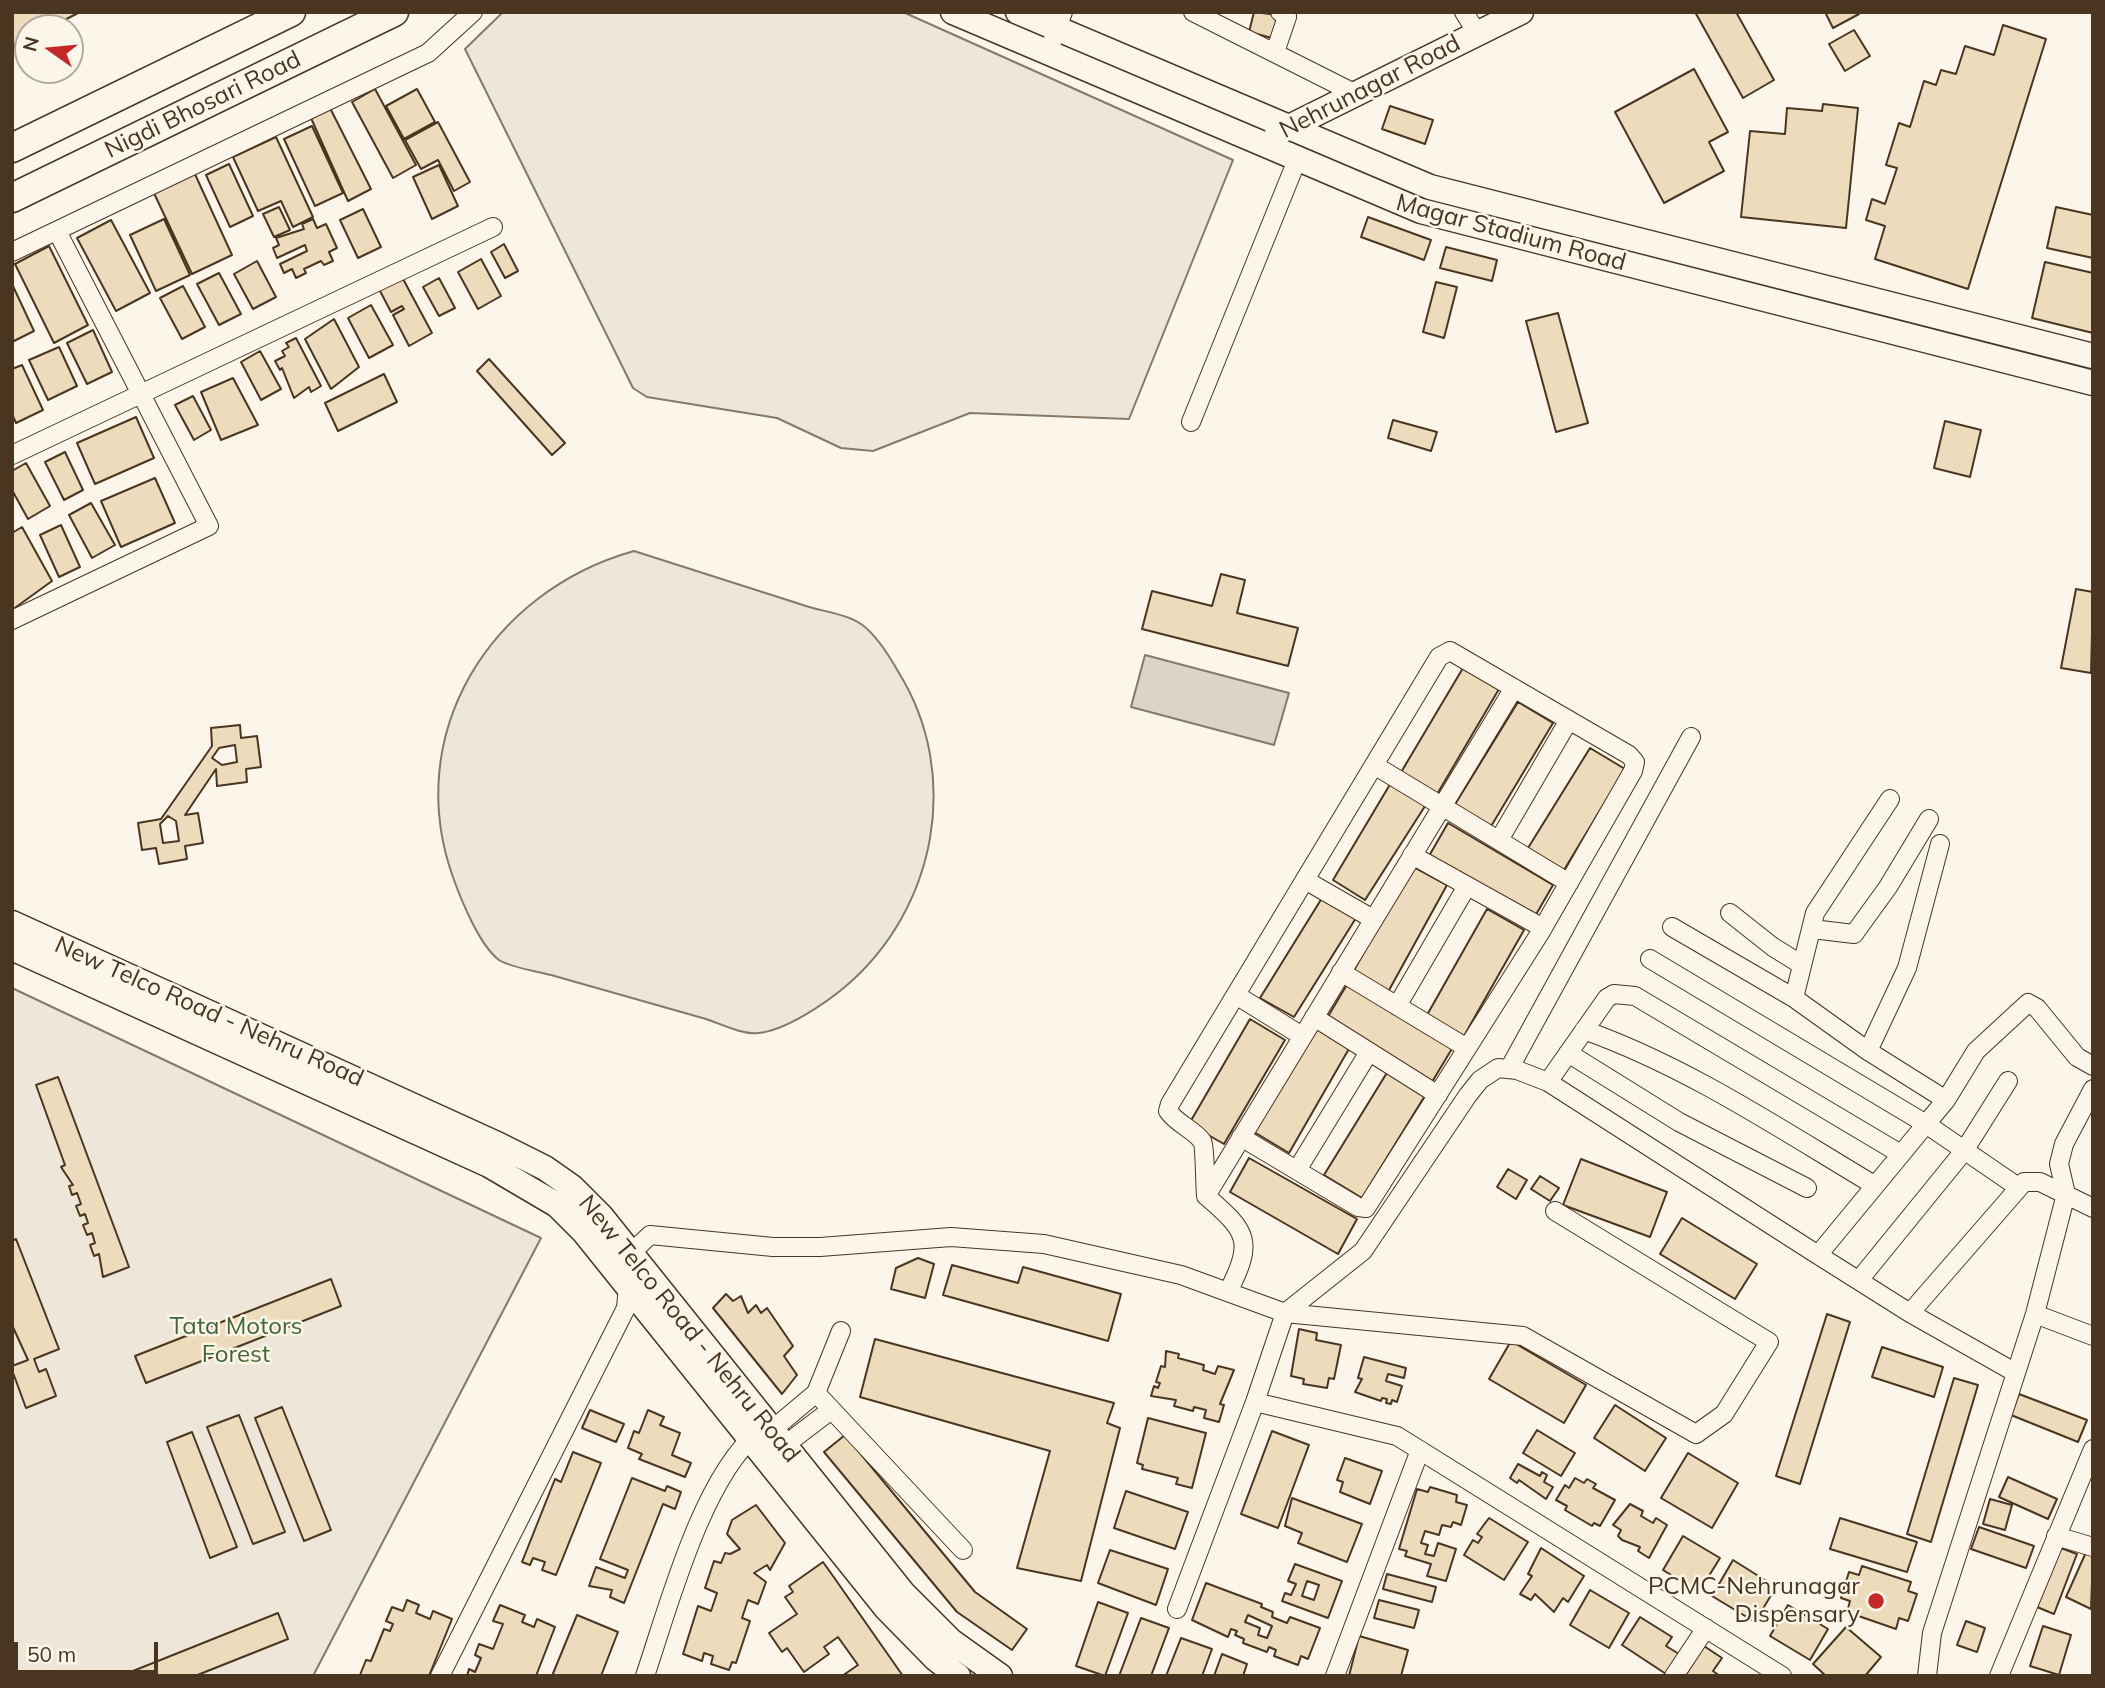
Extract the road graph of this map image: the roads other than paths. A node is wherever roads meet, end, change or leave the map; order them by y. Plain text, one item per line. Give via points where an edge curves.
1 (291, 12) edge
2 (394, 12) edge
3 (473, 12) edge
4 (953, 12) edge
5 (1193, 12) edge
6 (1280, 12) edge
7 (1464, 12) edge
8 (1521, 12) edge
9 (1019, 13) edge
10 (1059, 21) edge
11 (1478, 33) junction
12 (1275, 52) junction
13 (1048, 53) junction
14 (1356, 94) junction
15 (1288, 128) junction
16 (1257, 143) junction
17 (12, 148) edge
18 (1297, 160) junction
19 (12, 198) edge
20 (493, 227) dead end
21 (57, 230) junction
22 (12, 252) edge
23 (2093, 356) edge
24 (2093, 383) edge
25 (141, 394) junction
26 (1191, 422) dead end
27 (12, 455) edge
28 (12, 620) edge
29 (1514, 688) junction
30 (1569, 720) junction
31 (1691, 737) dead end
32 (1374, 765) junction
33 (1890, 799) dead end
34 (1443, 805) junction
35 (1929, 819) dead end
36 (1499, 840) junction
37 (1941, 844) dead end
38 (1412, 855) junction
39 (1305, 880) junction
40 (1569, 883) junction
41 (1467, 886) junction
42 (1730, 913) dead end
43 (1373, 919) junction
44 (12, 923) edge
45 (1672, 927) dead end
46 (1543, 929) junction
47 (1812, 929) junction
48 (12, 948) edge
49 (1650, 959) dead end
50 (1802, 965) junction
51 (1341, 972) junction
52 (1236, 995) junction
53 (1794, 998) junction
54 (1397, 1006) junction
55 (1314, 1017) junction
56 (1584, 1030) junction
57 (1302, 1036) junction
58 (1467, 1048) junction
59 (1868, 1051) junction
60 (1369, 1052) junction
61 (1568, 1053) junction
62 (2093, 1066) edge
63 (1508, 1069) junction
64 (2008, 1081) dead end
65 (1548, 1082) junction
66 (2093, 1089) edge
67 (1438, 1095) junction
68 (1946, 1100) junction
69 (1926, 1124) junction
70 (1241, 1137) junction
71 (1964, 1151) junction
72 (1899, 1153) junction
73 (1297, 1170) junction
74 (1874, 1185) junction
75 (2018, 1187) junction
76 (1807, 1188) dead end
77 (2066, 1194) junction
78 (1206, 1196) junction
79 (2093, 1208) edge
80 (1555, 1211) dead end
81 (631, 1253) junction
82 (1818, 1255) junction
83 (1859, 1280) junction
84 (627, 1282) junction
85 (1228, 1292) junction
86 (1285, 1313) junction
87 (1910, 1313) junction
88 (2035, 1314) junction
89 (841, 1332) dead end
90 (2093, 1336) edge
91 (2016, 1373) junction
92 (816, 1393) junction
93 (1255, 1402) junction
94 (831, 1410) junction
95 (769, 1435) junction
96 (2093, 1448) edge
97 (1420, 1450) junction
98 (2087, 1479) edge
99 (2056, 1536) junction
100 (2093, 1547) edge
101 (963, 1550) dead end
102 (1177, 1609) dead end
103 (1706, 1628) junction
104 (966, 1670) edge
105 (440, 1676) edge
106 (645, 1676) edge
107 (1000, 1676) edge
108 (1335, 1676) edge
109 (1674, 1676) edge
110 (1782, 1676) edge
111 (1927, 1676) edge
112 (1999, 1676) edge

1 - 17 main road, Nigdi Bhosari Road
2 - 19 main road, Nigdi Bhosari Road
3 - 21 street via 428,53
4 - 13 street, Magar Stadium Road
5 - 12 street
6 - 12 street via 1287,16
7 - 11 street
8 - 11 street, Nehrunagar Road
9 - 10 street, Magar Stadium Road
10 - 13 street
10 - 15 street, Magar Stadium Road
11 - 14 street, Nehrunagar Road
12 - 14 street
13 - 16 street, Magar Stadium Road
14 - 15 street, Nehrunagar Road
15 - 16 street, Nehrunagar Road
15 - 23 street, Magar Stadium Road via 1392,173 1460,196
16 - 18 street, Magar Stadium Road
18 - 24 street, Magar Stadium Road via 1382,197 1453,220
18 - 26 street
20 - 25 street
21 - 22 street
21 - 25 street
25 - 27 street
25 - 28 street via 209,526
29 - 30 street
29 - 32 street via 1450,651 1444,653
29 - 34 street
30 - 36 street
30 - 40 street via 1634,762
31 - 63 street
32 - 34 street
32 - 39 street
33 - 47 street via 1815,913
34 - 36 street
34 - 38 street
35 - 47 street via 1854,934
36 - 40 street
37 - 59 street via 1907,968
38 - 41 street
38 - 43 street
39 - 43 street
39 - 52 street
40 - 46 street
41 - 46 street
41 - 54 street
42 - 50 street
43 - 51 street
44 - 81 street, New Telco Road - Nehru Road via 545,1168 572,1187
45 - 53 street
46 - 58 street
47 - 50 street
48 - 84 street, New Telco Road - Nehru Road via 533,1188 584,1232
49 - 69 street
50 - 53 street
51 - 54 street
51 - 55 street
52 - 57 street
52 - 78 street via 1168,1111 1201,1140
53 - 59 street
54 - 58 street
55 - 57 street
55 - 60 street
56 - 61 street
56 - 72 street via 1607,998 1634,996
56 - 74 street via 1631,1047 1705,1084
57 - 70 street
58 - 67 street
59 - 68 street
60 - 67 street
60 - 73 street
61 - 65 street
61 - 76 street via 1679,1122
62 - 68 street via 2077,1057 2028,1003 1976,1051
63 - 65 street
63 - 86 street via 1498,1068 1480,1080 1363,1251
64 - 71 street
65 - 82 street
66 - 77 street via 2064,1144 2059,1164
67 - 73 street via 1366,1208
68 - 69 street
69 - 71 street
69 - 72 street
70 - 73 street
70 - 78 street
71 - 75 street
71 - 83 street
72 - 74 street
74 - 82 street
75 - 77 street via 2032,1181
75 - 87 street
77 - 79 street
77 - 88 street
78 - 85 street via 1238,1223 1245,1256
80 - 86 street via 1769,1342 1724,1414 1696,1434 1523,1336
81 - 84 street
81 - 85 street via 642,1240 658,1234 773,1247 951,1237 1016,1240 1116,1259
81 - 95 street, New Telco Road - Nehru Road
82 - 83 street
83 - 87 street
84 - 95 street, New Telco Road - Nehru Road
84 - 105 street via 626,1308
85 - 86 street
86 - 93 street
87 - 91 street
88 - 90 street
88 - 91 street
89 - 92 street
91 - 111 street via 1932,1633
92 - 94 street
92 - 95 street
93 - 97 street via 1397,1436
93 - 102 street
94 - 95 street
94 - 101 street
95 - 104 street, New Telco Road - Nehru Road via 903,1593 951,1641
95 - 104 street, New Telco Road - Nehru Road via 886,1608 936,1659
95 - 106 street via 725,1474 701,1520
96 - 98 street
97 - 103 street
97 - 108 street
98 - 99 street
99 - 100 street
99 - 112 street
103 - 109 street
103 - 110 street
104 - 107 street, New Telco Road - Nehru Road

